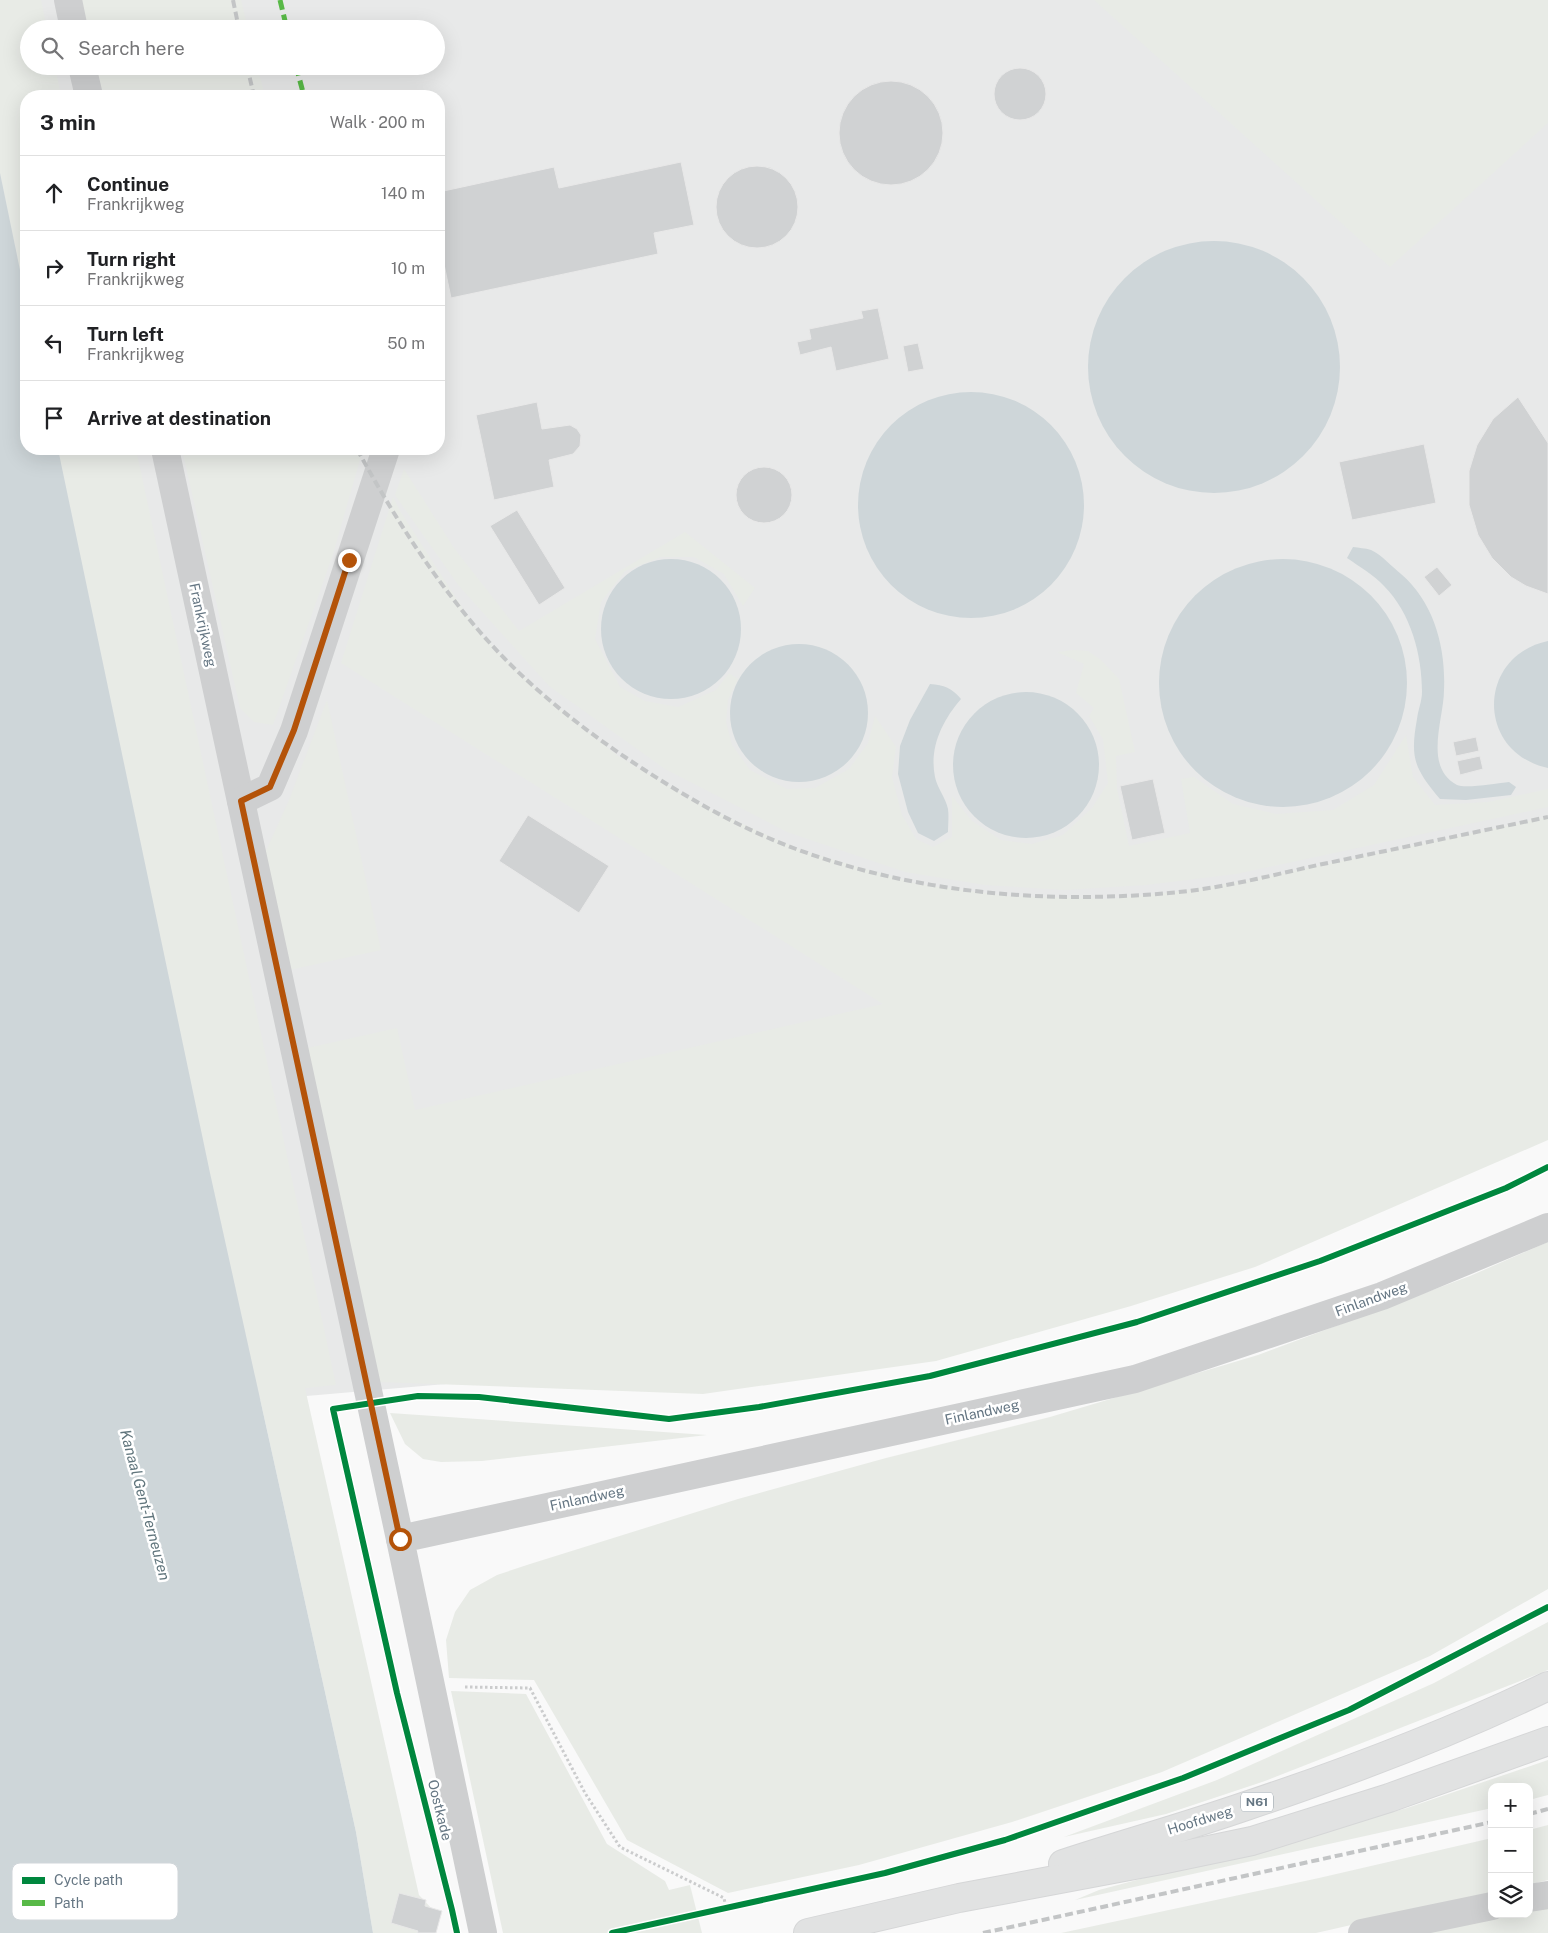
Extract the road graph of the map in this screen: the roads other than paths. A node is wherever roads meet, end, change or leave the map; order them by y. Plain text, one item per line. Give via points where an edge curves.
1 (68, 0) edge
2 (72, 20) edge
3 (84, 75) edge
4 (88, 90) edge
5 (166, 455) edge
6 (384, 455) edge
7 (241, 801) junction
8 (1548, 1227) edge
9 (400, 1539) junction
10 (1548, 1686) edge
11 (1548, 1741) edge
12 (1548, 1894) edge
13 (1533, 1897) edge
14 (959, 1898) junction
15 (1488, 1907) edge
16 (483, 1933) edge
17 (808, 1933) edge
18 (1362, 1933) edge

1 - 2 street
3 - 4 street
5 - 7 street, Frankrijkweg
6 - 7 street via 294,730 270,787
7 - 9 street, Frankrijkweg
8 - 9 street, Finlandweg via 1382,1296 1135,1379
9 - 16 street, Oostkade
10 - 14 main road, Hoofdweg / N61 via 1506,1707 1373,1760 1246,1806
11 - 14 main road, Hoofdweg / N61 via 1389,1798 1252,1841
12 - 13 street
14 - 17 main road, Hoofdweg / N61
15 - 18 street

